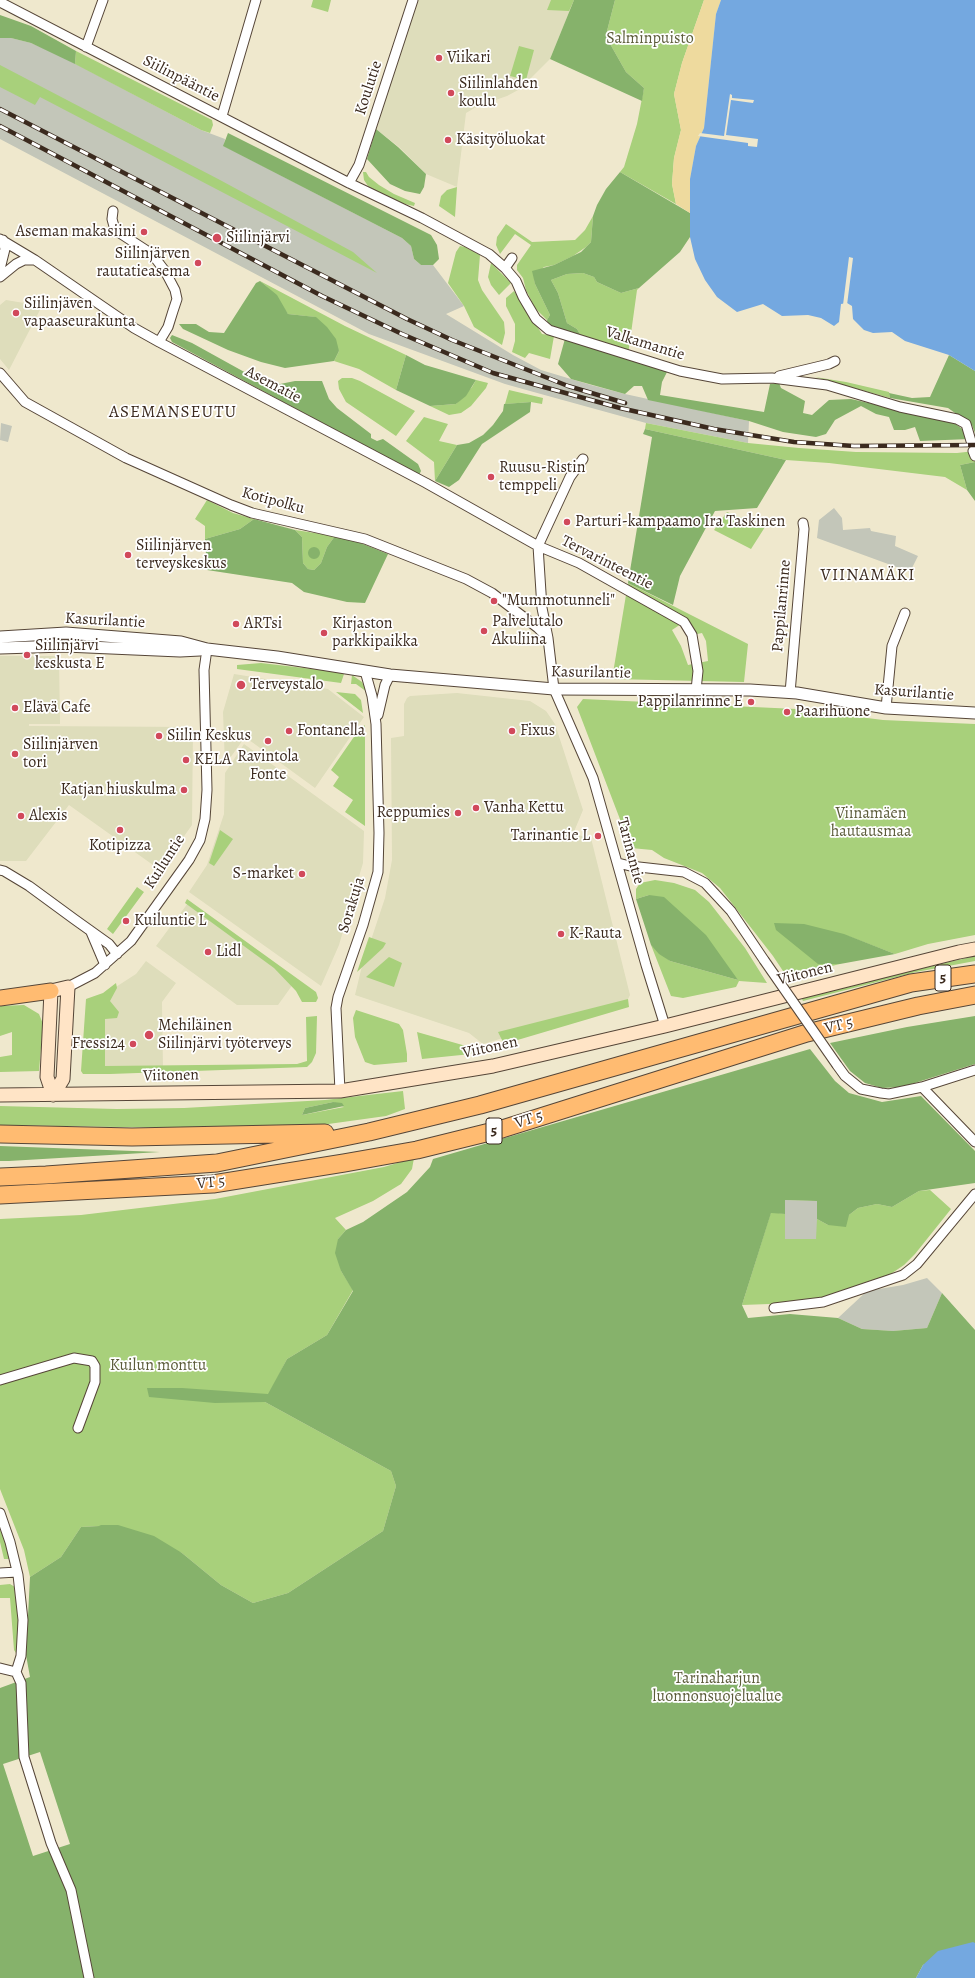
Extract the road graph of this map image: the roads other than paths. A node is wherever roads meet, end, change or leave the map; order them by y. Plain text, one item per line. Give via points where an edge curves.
1 (103, 0) edge
2 (256, 0) edge
3 (413, 0) edge
4 (0, 2) edge
5 (86, 48) junction
6 (222, 116) junction
7 (349, 183) junction
8 (113, 211) dead end
9 (1, 240) edge
10 (512, 258) dead end
11 (35, 260) junction
12 (0, 268) edge
13 (505, 268) junction
14 (0, 277) edge
15 (158, 342) junction
16 (835, 361) dead end
17 (0, 373) edge
18 (772, 378) junction
19 (971, 441) dead end
20 (584, 459) dead end
21 (803, 523) dead end
22 (538, 546) junction
23 (905, 613) dead end
24 (0, 637) edge
25 (548, 638) junction
26 (0, 648) edge
27 (207, 650) junction
28 (365, 671) junction
29 (390, 675) junction
30 (554, 689) junction
31 (696, 690) junction
32 (790, 693) junction
33 (886, 708) junction
34 (975, 712) edge
35 (376, 724) junction
36 (618, 863) junction
37 (0, 870) edge
38 (91, 931) junction
39 (975, 949) edge
40 (117, 954) junction
41 (105, 965) junction
42 (975, 974) edge
43 (68, 987) junction
44 (52, 991) junction
45 (975, 996) edge
46 (0, 998) edge
47 (665, 1026) junction
48 (975, 1070) edge
49 (922, 1087) junction
50 (340, 1091) junction
51 (0, 1095) edge
52 (53, 1095) junction
53 (369, 1132) junction
54 (0, 1134) edge
55 (975, 1142) edge
56 (0, 1177) edge
57 (975, 1194) edge
58 (0, 1195) edge
59 (774, 1308) dead end
60 (0, 1380) edge
61 (78, 1428) dead end
62 (0, 1513) edge
63 (18, 1572) junction
64 (0, 1573) edge
65 (0, 1668) edge
66 (16, 1672) junction
67 (89, 1978) edge

1 - 5 street
2 - 6 street
3 - 7 street, Koulutie via 361,158
4 - 5 street, Siilinpääntie
5 - 6 street, Siilinpääntie
6 - 7 street, Siilinpääntie
7 - 13 street, Valkamantie via 455,235 489,254
8 - 15 street via 115,230 152,254 175,290 177,299 168,327
9 - 11 street, Asematie
9 - 12 street via 5,249
10 - 13 street
11 - 14 street via 24,260
11 - 15 street, Asematie
13 - 18 street, Valkamantie via 516,281 536,319 548,330 680,371 722,379
15 - 22 street, Asematie via 426,483
16 - 18 street
17 - 25 street, Kotipolku via 25,402 126,458 189,488 242,509 365,540 466,579 492,593
18 - 19 street, Valkamantie via 828,385 900,407 957,419 966,424
20 - 22 street, Tervarinteentie via 570,478
21 - 32 street, Pappilanrinne
22 - 25 street, Tarinantie via 542,608
22 - 31 street, Tervarinteentie via 579,563 684,622 692,635 698,671
23 - 33 street via 892,646
24 - 27 street, Kasurilantie via 66,633 181,642
25 - 30 street, Tarinantie
26 - 27 street, Kasurilantie via 65,646
27 - 28 street, Kasurilantie via 277,657
27 - 40 street, Kuiluntie via 204,670 207,790 205,819 200,840 182,871 130,941
28 - 29 street, Kasurilantie
28 - 35 street, Sorakuja
29 - 30 street, Kasurilantie
29 - 35 street, Sorakuja via 381,696
30 - 31 street, Kasurilantie
30 - 36 street, Tarinantie via 593,778
31 - 32 street, Kasurilantie
32 - 33 street, Kasurilantie
33 - 34 street, Kasurilantie
35 - 50 street, Sorakuja via 378,872 337,1002
36 - 47 street, Tarinantie
36 - 49 street, bridge via 684,872 705,883 731,911 837,1066 854,1084 868,1091 889,1094
37 - 38 street via 29,886
38 - 40 street via 109,944
38 - 41 street
39 - 47 main road, Viitonen
40 - 41 street, Kuiluntie
41 - 43 street, Kuiluntie
42 - 53 highway, VT 5 / 5 via 911,983 480,1105
43 - 44 main road, Kuiluntie
43 - 52 main road via 62,1079
44 - 46 main road
44 - 52 main road via 47,1077
45 - 58 highway, VT 5 / 5 via 918,1006 808,1034 502,1129 417,1150 213,1184
47 - 50 main road, Viitonen via 486,1067
48 - 49 street
49 - 55 street
50 - 52 main road, Viitonen
51 - 52 main road, Viitonen
53 - 54 highway via 132,1136
53 - 56 highway, VT 5 / 5 via 217,1163
57 - 59 street via 917,1264 903,1275 823,1302
60 - 61 street via 74,1358 92,1361 95,1366 95,1382
62 - 63 street
63 - 64 street
63 - 66 street via 23,1620 21,1656
65 - 66 street
66 - 67 street via 21,1683 24,1757 51,1843 71,1890

